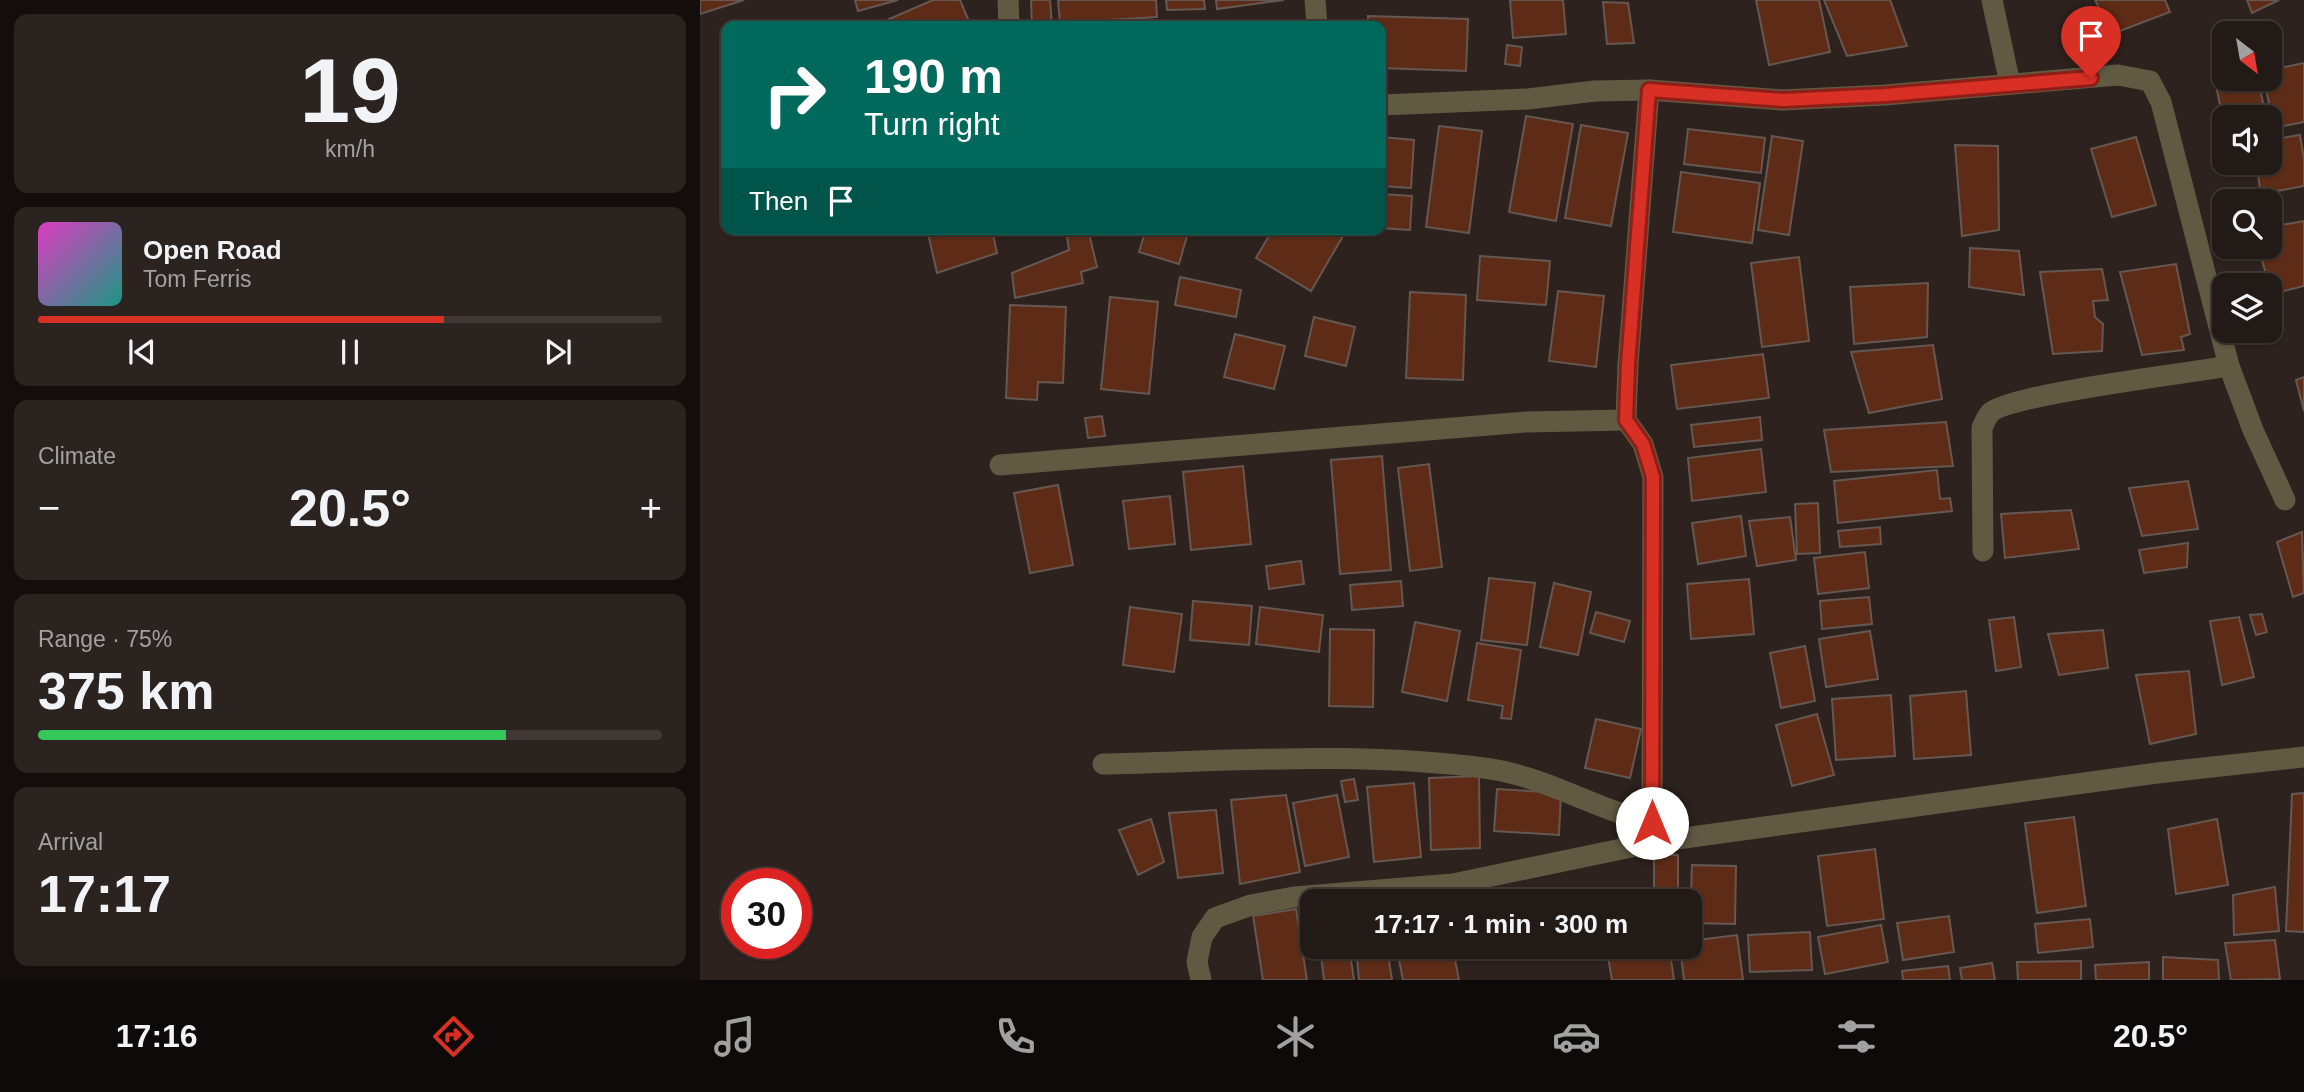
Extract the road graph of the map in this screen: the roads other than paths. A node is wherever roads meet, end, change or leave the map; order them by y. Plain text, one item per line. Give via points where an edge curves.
1 (1008, 0) edge
2 (1315, 0) edge
3 (1992, 0) edge
4 (1009, 21) edge
5 (1317, 21) edge
6 (2010, 84) junction
7 (1649, 90) junction
8 (1386, 105) edge
9 (2229, 366) junction
10 (1626, 420) junction
11 (1000, 465) dead end
12 (2285, 500) dead end
13 (1983, 551) dead end
14 (2304, 757) edge
15 (1103, 764) dead end
16 (1654, 832) junction
17 (1201, 980) edge

1 - 4 street
2 - 5 street
3 - 6 street
6 - 7 street via 1783,100
6 - 9 street via 2118,75 2150,81 2161,102
7 - 8 street
7 - 10 street
9 - 12 street
9 - 13 street via 2068,392 2006,405 1990,413 1982,428
10 - 11 street via 1526,422
10 - 16 street via 1643,444 1653,477
14 - 16 street
15 - 16 street via 1311,759 1493,770 1545,782
16 - 17 street via 1453,884 1294,897 1251,905 1215,918 1202,937

